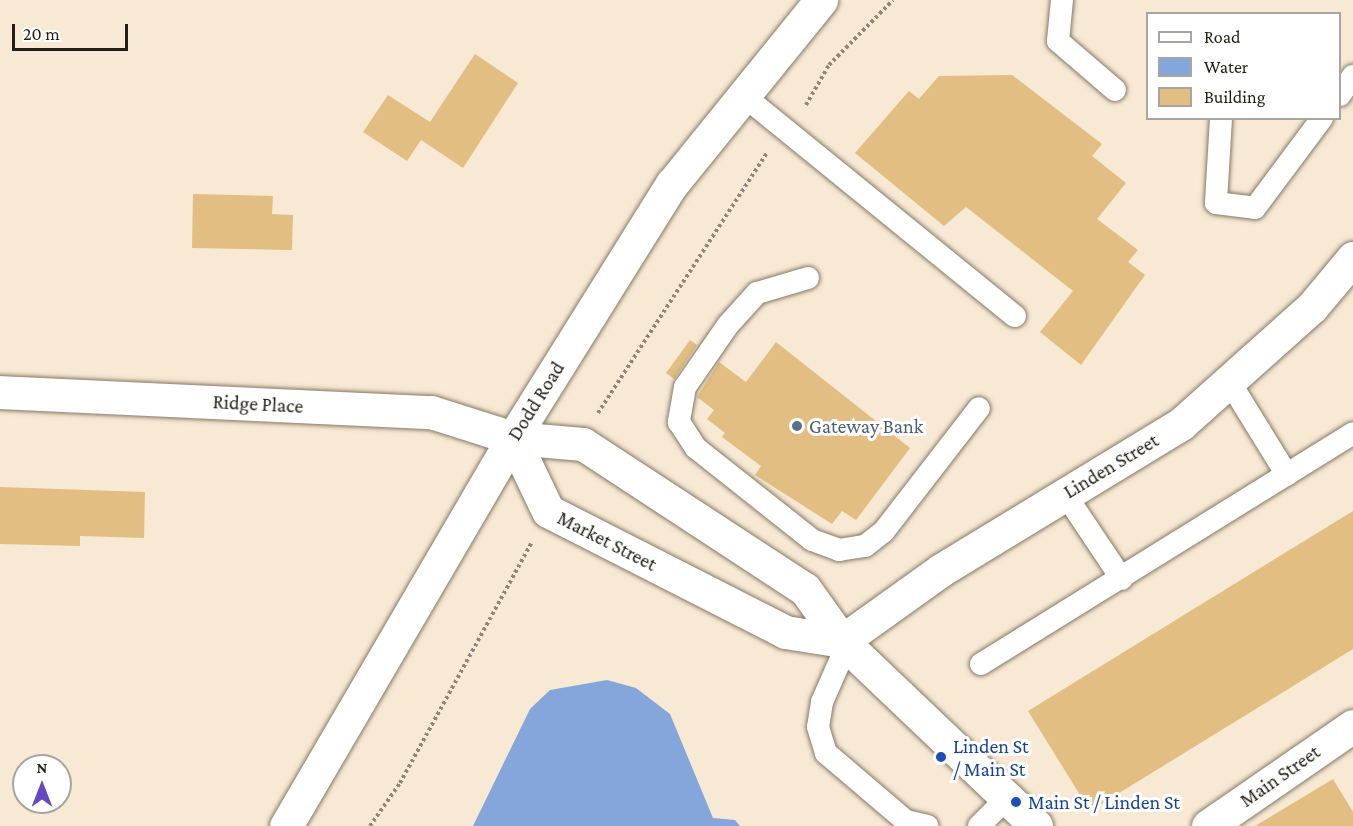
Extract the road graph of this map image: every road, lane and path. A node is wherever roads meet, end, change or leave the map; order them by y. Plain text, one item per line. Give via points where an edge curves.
1 (821, 0) edge
2 (893, 0) edge
3 (1062, 0) edge
4 (1353, 76) edge
5 (1115, 90) dead end
6 (1341, 94) edge
7 (744, 96) junction
8 (1221, 120) edge
9 (1320, 120) edge
10 (784, 132) junction
11 (1353, 258) edge
12 (808, 278) dead end
13 (1015, 316) dead end
14 (1229, 381) junction
15 (0, 392) edge
16 (979, 408) dead end
17 (594, 419) dead end
18 (1353, 433) edge
19 (513, 438) junction
20 (1287, 475) junction
21 (1065, 494) junction
22 (525, 555) dead end
23 (1122, 579) junction
24 (845, 643) junction
25 (981, 664) dead end
26 (1353, 726) edge
27 (1005, 800) junction
28 (286, 826) edge
29 (370, 826) edge
30 (927, 826) edge
31 (979, 826) edge
32 (1036, 826) edge
33 (1208, 826) edge

1 - 7 street, Dodd Road
2 - 10 path via 829,65
3 - 5 lane via 1058,41
4 - 6 lane
7 - 10 lane
7 - 19 street, Dodd Road via 672,184
8 - 9 lane via 1216,203 1254,208
10 - 13 lane
10 - 17 path via 616,378
11 - 14 street, Linden Street via 1312,307
12 - 16 lane via 757,293 728,325 685,387 679,422 696,448 812,540 839,550 865,546 884,531
14 - 20 lane
14 - 21 street, Linden Street via 1181,424
15 - 19 street, Ridge Place via 431,412
18 - 20 lane
19 - 24 street via 583,444 805,589
19 - 24 street, Market Street via 548,511 785,632
19 - 28 street, Dodd Road
20 - 23 lane
21 - 23 lane
21 - 24 street, Linden Street via 941,570
22 - 29 path via 400,783
23 - 25 lane
24 - 27 street
24 - 30 lane via 822,702 818,727 826,753 906,821
26 - 33 street, Main Street
27 - 31 lane
27 - 32 street

